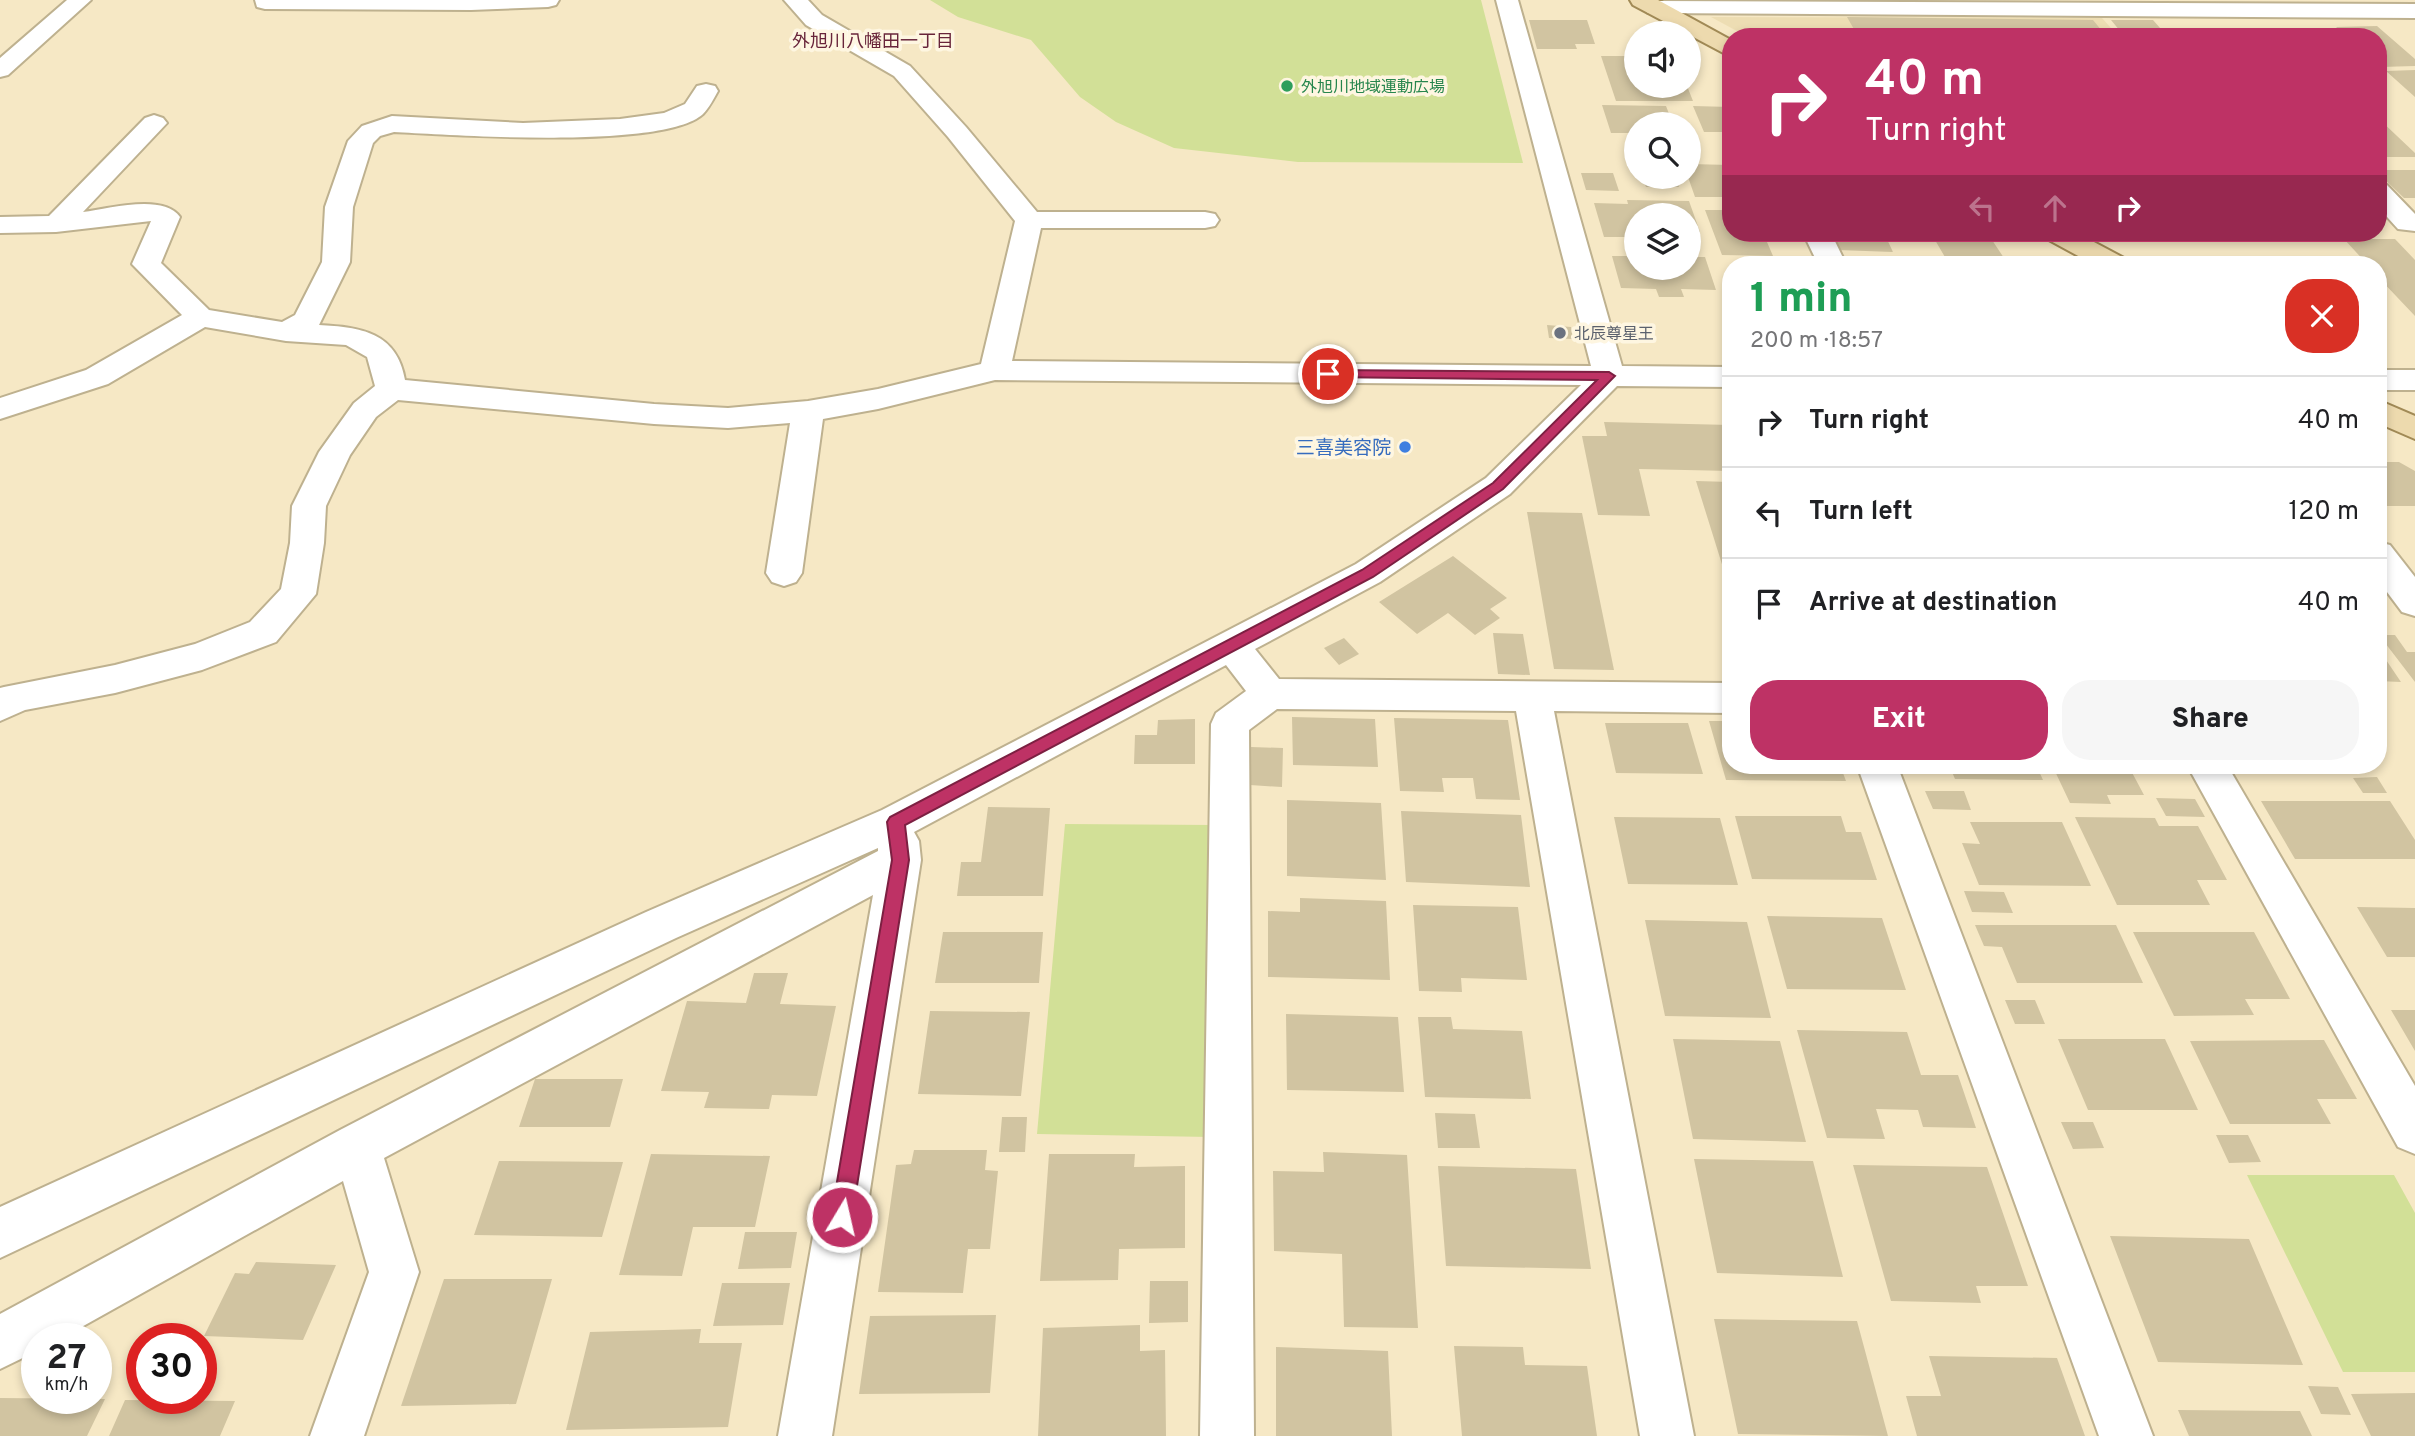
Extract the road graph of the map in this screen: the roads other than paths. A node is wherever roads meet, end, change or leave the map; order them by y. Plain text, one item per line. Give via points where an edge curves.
1 (80, 0) edge
2 (269, 0) edge
3 (548, 0) edge
4 (795, 0) edge
5 (1507, 0) edge
6 (1648, 4) edge
7 (2091, 4) edge
8 (2183, 9) junction
9 (2415, 11) edge
10 (2201, 28) edge
11 (1722, 45) edge
12 (0, 70) edge
13 (706, 91) dead end
14 (154, 123) dead end
15 (2387, 201) edge
16 (1029, 220) junction
17 (1205, 220) dead end
18 (2415, 223) edge
19 (56, 224) junction
20 (0, 225) edge
21 (2074, 242) edge
22 (2099, 256) edge
23 (200, 317) junction
24 (286, 332) junction
25 (995, 370) junction
26 (1609, 376) junction
27 (1722, 377) edge
28 (2387, 380) edge
29 (2415, 380) edge
30 (391, 389) junction
31 (0, 409) edge
32 (808, 411) junction
33 (2387, 415) edge
34 (2415, 429) edge
35 (2387, 566) edge
36 (784, 573) dead end
37 (2415, 603) edge
38 (1231, 645) junction
39 (1269, 694) junction
40 (1532, 696) junction
41 (1722, 698) edge
42 (0, 706) edge
43 (1880, 774) edge
44 (2212, 774) edge
45 (898, 841) junction
46 (2415, 1132) edge
47 (357, 1147) junction
48 (0, 1233) edge
49 (0, 1343) edge
50 (338, 1436) edge
51 (805, 1436) edge
52 (1227, 1436) edge
53 (1667, 1436) edge
54 (2126, 1436) edge

1 - 12 street
2 - 3 street via 265,2
4 - 16 street via 814,20 902,71
5 - 26 street
6 - 7 street
6 - 11 main road
7 - 8 street
8 - 9 street
8 - 10 street
13 - 24 street via 694,109 670,120 620,127 523,131 392,124 371,131 361,141 339,207 336,262 307,320
14 - 19 street
15 - 18 street via 2408,223
16 - 17 street
16 - 25 street
19 - 20 street
19 - 23 street via 151,211 166,217 146,264
21 - 22 main road
23 - 24 street
23 - 31 street via 96,377
24 - 30 street via 353,336 380,352
25 - 26 street
25 - 32 street via 878,400
26 - 27 street
26 - 38 street via 1498,486 1368,573
28 - 29 street
30 - 32 street via 703,417
30 - 42 street via 365,410 335,452 309,506 298,594 263,632 202,656 115,680 17,697
32 - 36 street
33 - 34 main road
35 - 37 street
38 - 39 street
38 - 45 street
39 - 40 street
39 - 52 street via 1230,724
40 - 41 street
40 - 53 street
43 - 54 street
44 - 46 street
45 - 47 street
45 - 48 street via 661,925
45 - 51 street
47 - 49 street
47 - 50 street via 394,1272

